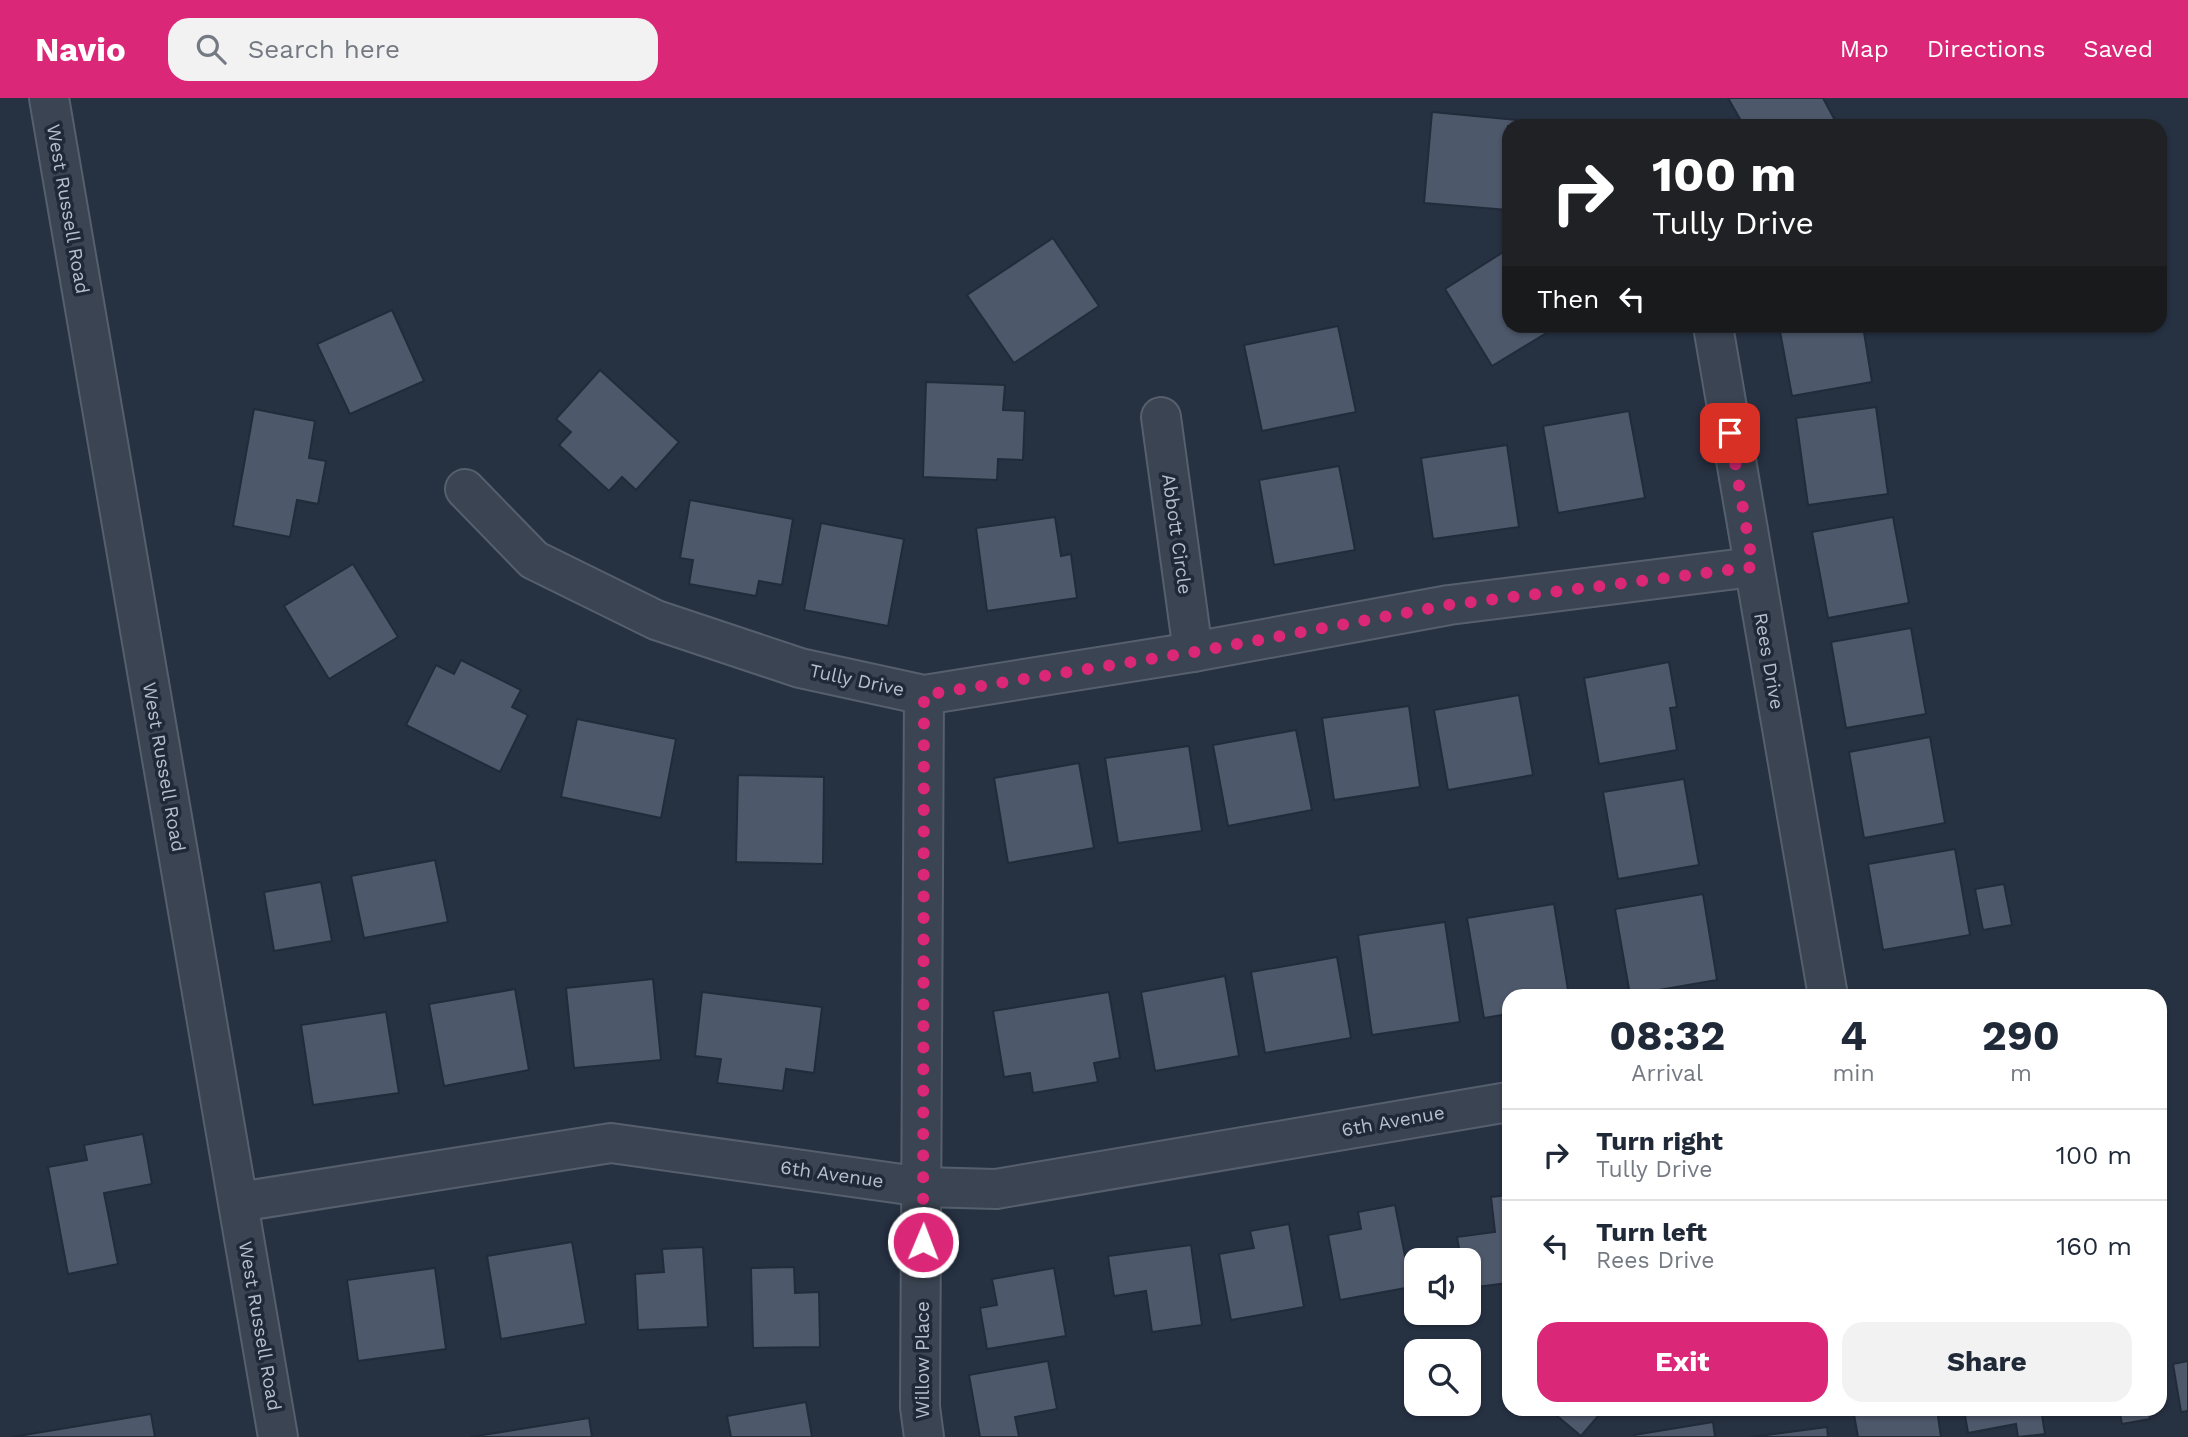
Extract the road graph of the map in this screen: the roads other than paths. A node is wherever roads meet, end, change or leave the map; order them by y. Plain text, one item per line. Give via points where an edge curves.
1 (49, 98) edge
2 (1714, 333) edge
3 (1161, 417) dead end
4 (465, 489) dead end
5 (1753, 567) junction
6 (1194, 652) junction
7 (924, 695) junction
8 (1828, 989) edge
9 (1502, 1103) edge
10 (923, 1186) junction
11 (239, 1202) junction
12 (278, 1437) edge
13 (924, 1437) edge

1 - 11 street, West Russell Road
2 - 5 street, Rees Drive
3 - 6 street, Abbott Circle
4 - 7 street, Tully Drive via 534,560 656,620 800,668
5 - 6 street, Tully Drive via 1448,605
5 - 8 street, Rees Drive
6 - 7 street, Tully Drive
7 - 10 street, Willow Place
9 - 10 street, 6th Avenue via 996,1189
10 - 11 street, 6th Avenue via 611,1143
10 - 13 street, Willow Place via 920,1407
11 - 12 street, West Russell Road

